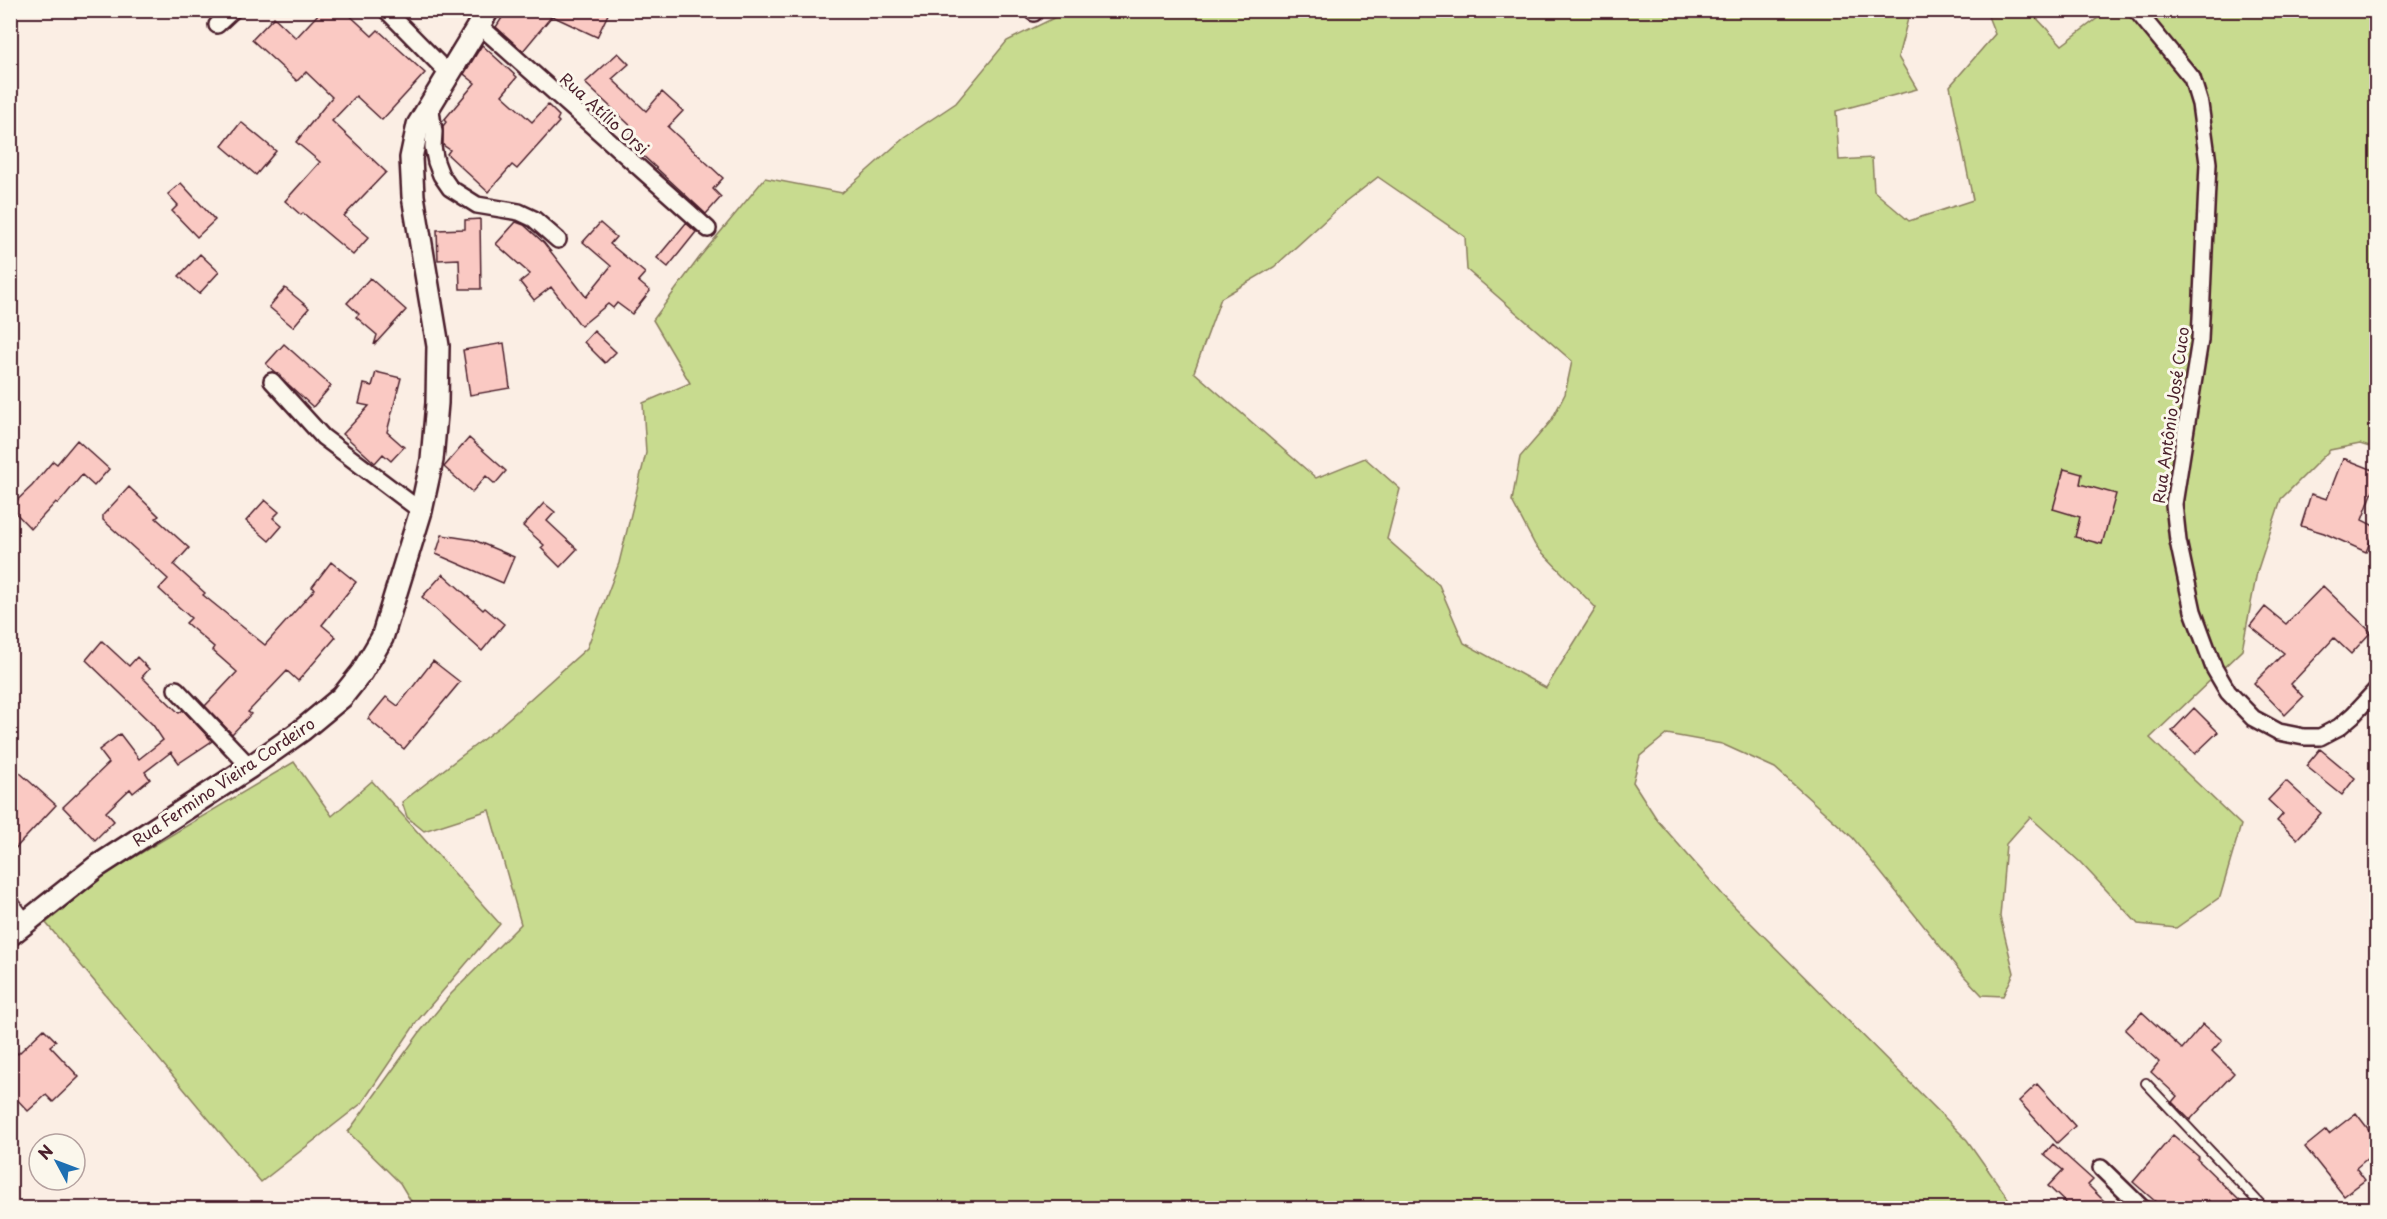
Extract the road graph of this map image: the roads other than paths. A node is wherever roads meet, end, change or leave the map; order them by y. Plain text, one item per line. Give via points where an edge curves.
1 (233, 10) edge
2 (386, 10) edge
3 (2136, 10) edge
4 (483, 18) edge
5 (217, 25) dead end
6 (448, 73) junction
7 (430, 104) junction
8 (708, 229) dead end
9 (558, 240) dead end
10 (272, 381) dead end
11 (421, 511) junction
12 (176, 688) dead end
13 (2376, 690) edge
14 (250, 767) junction
15 (10, 896) edge
16 (28, 920) junction
17 (10, 935) edge
18 (2146, 1083) dead end
19 (2101, 1168) dead end
20 (2142, 1209) edge
21 (2264, 1209) edge

1 - 5 street
2 - 6 street
3 - 13 street, Rua Antônio José Cuco via 2192,78 2200,104 2208,163 2200,340 2174,504 2193,611 2214,668 2228,692 2253,718 2279,732 2320,737 2354,715
4 - 6 street, Rua Fermino Vieira Cordeiro
4 - 8 street, Rua Atílio Orsi
6 - 7 street, Rua Fermino Vieira Cordeiro
7 - 9 street via 436,162 450,188 477,205 534,219
7 - 11 street, Rua Fermino Vieira Cordeiro via 418,125 411,158 413,196 438,346 432,460
10 - 11 street via 323,437
11 - 14 street, Rua Fermino Vieira Cordeiro via 382,638 362,672 334,704
12 - 14 street
14 - 16 street, Rua Fermino Vieira Cordeiro via 96,867
15 - 16 lane
16 - 17 street, Rua Fermino Vieira Cordeiro
18 - 21 lane
19 - 20 street

